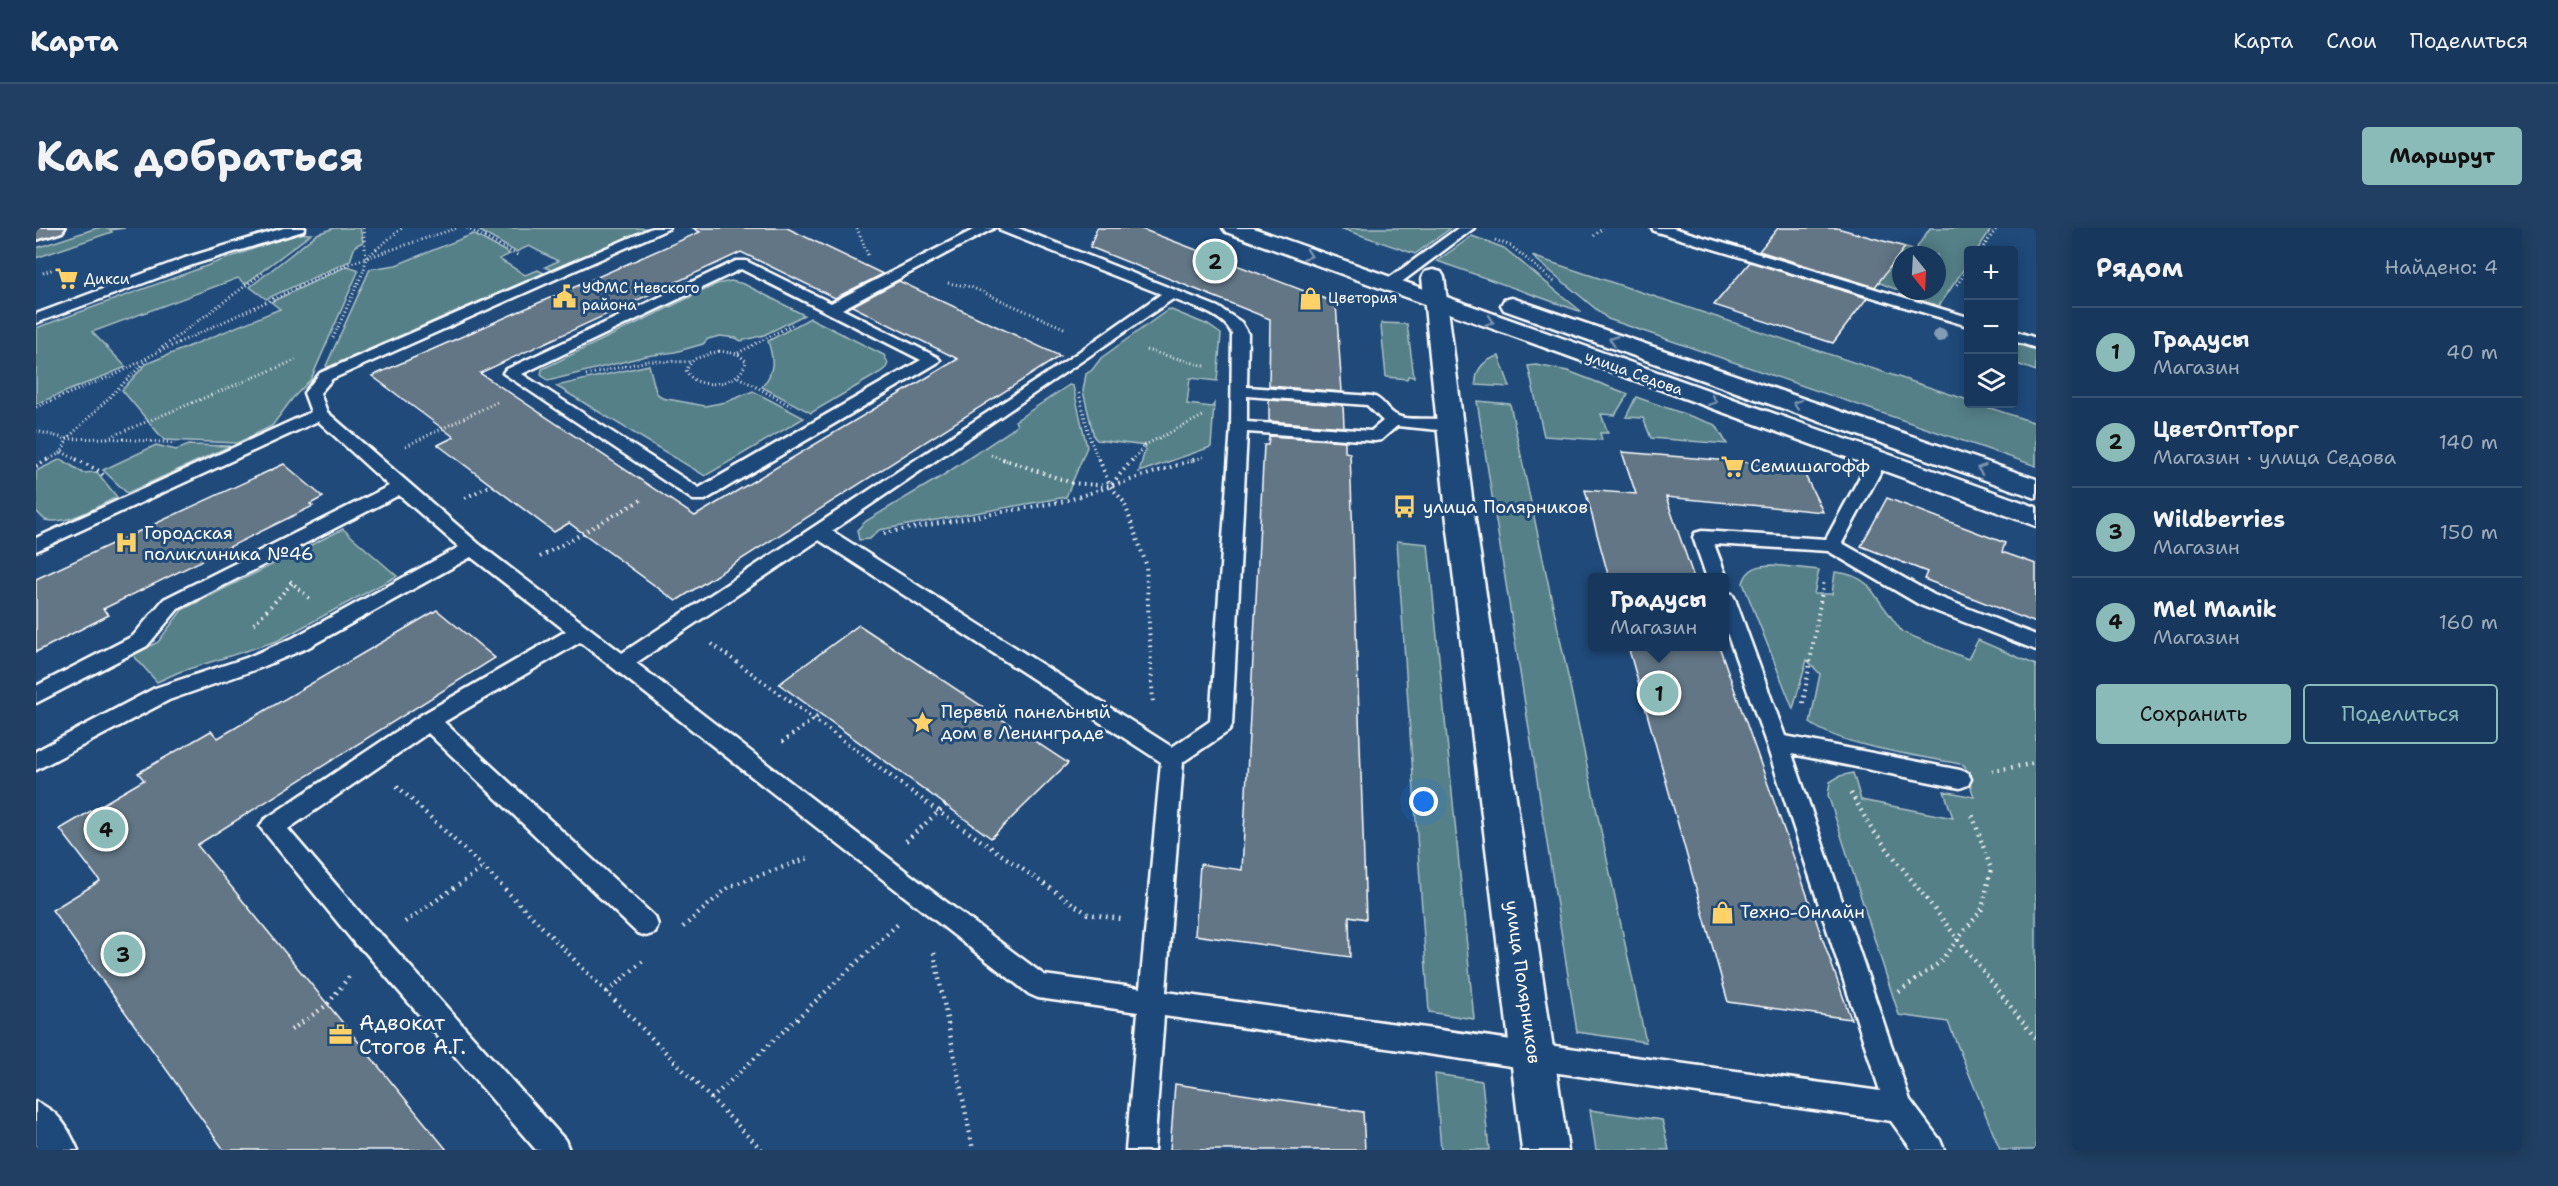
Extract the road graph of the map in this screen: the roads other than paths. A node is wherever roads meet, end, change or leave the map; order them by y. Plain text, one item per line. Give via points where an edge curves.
1 (54, 228) edge
2 (298, 228) edge
3 (663, 228) edge
4 (987, 228) edge
5 (1006, 228) edge
6 (1233, 228) edge
7 (1293, 228) edge
8 (1467, 228) edge
9 (1659, 228) edge
10 (36, 234) edge
11 (1323, 239) dead end
12 (1388, 261) dead end
13 (1409, 269) junction
14 (1389, 284) junction
15 (1434, 289) junction
16 (1171, 294) junction
17 (828, 308) junction
18 (36, 319) edge
19 (1964, 321) edge
20 (2018, 338) edge
21 (2036, 343) edge
22 (1240, 397) junction
23 (320, 414) junction
24 (1393, 421) junction
25 (1239, 426) junction
26 (1449, 426) junction
27 (1878, 460) junction
28 (401, 487) junction
29 (2036, 489) edge
30 (2036, 517) edge
31 (819, 531) junction
32 (37, 542) edge
33 (1832, 545) junction
34 (472, 548) junction
35 (1715, 573) edge
36 (1729, 610) edge
37 (581, 632) junction
38 (2036, 643) edge
39 (621, 663) junction
40 (36, 694) edge
41 (429, 721) junction
42 (1777, 743) junction
43 (1172, 758) junction
44 (36, 761) edge
45 (1960, 779) road end
46 (646, 925) dead end
47 (1153, 1002) junction
48 (1533, 1057) junction
49 (1899, 1108) junction
50 (36, 1124) edge
51 (55, 1150) edge
52 (555, 1150) edge
53 (1140, 1150) edge
54 (1545, 1150) edge
55 (1930, 1150) edge

1 - 10 main road
2 - 18 lane via 190,261
3 - 23 lane via 326,376 312,393
4 - 17 lane
5 - 16 lane
6 -> 14 main road, улица Седова
7 - 11 main road
8 - 13 lane
9 - 19 lane
12 - 13 main road, улица Седова
13 - 14 lane
13 - 15 main road, улица Седова
14 - 15 main road, улица Седова
15 - 26 main road, улица Полярников
15 -> 27 main road, улица Седова
29 -> 15 main road, улица Седова
16 - 22 lane via 1219,313 1236,325 1240,334
16 - 31 lane
17 - 17 lane via 932,360 699,496 510,373 741,264
20 - 21 lane
22 - 24 lane via 1372,401
22 - 25 lane
23 - 28 lane
23 - 32 lane
24 - 25 lane via 1375,436
24 - 26 lane
25 - 43 lane via 1221,725
26 - 48 main road, улица Полярников
27 - 30 main road, улица Седова
27 - 33 lane
28 - 34 lane
28 - 40 lane via 171,604 140,641
31 - 39 lane
31 - 43 lane
33 - 35 lane via 1702,537
33 - 38 lane via 1927,600
34 - 37 lane
34 - 44 lane via 300,643 162,694
36 - 42 lane
37 - 39 lane
37 - 41 lane
39 - 47 lane via 1038,986
41 - 46 lane
41 - 52 lane via 272,827
42 - 45 lane
42 - 49 lane
43 - 47 lane
47 - 48 lane
47 - 53 lane
48 - 49 lane
48 - 54 main road, улица Полярников
49 - 55 lane
50 - 51 main road

